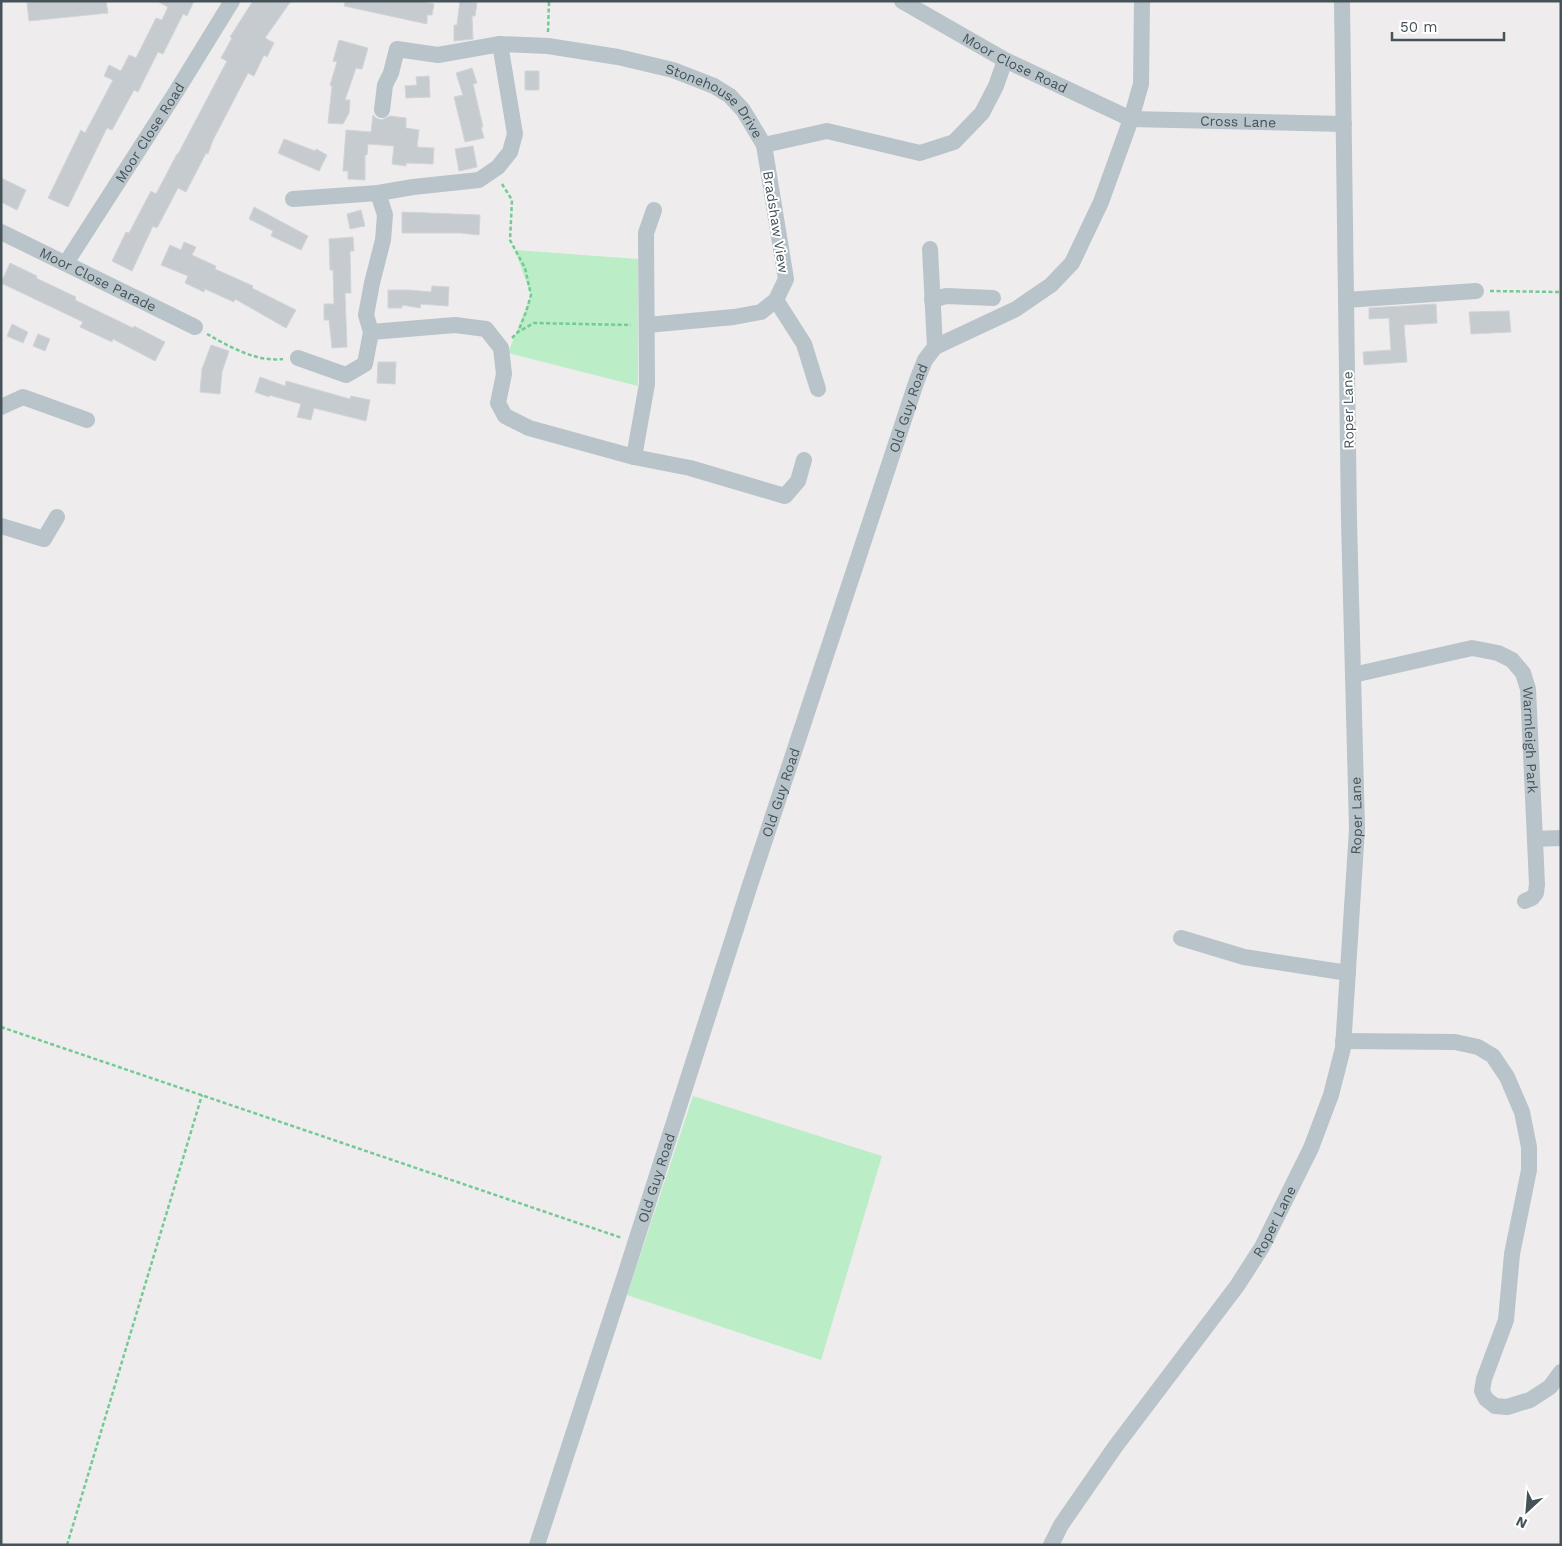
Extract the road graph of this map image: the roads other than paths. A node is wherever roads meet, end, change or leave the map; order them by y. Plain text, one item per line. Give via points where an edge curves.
1 (232, 1) edge
2 (1142, 1) edge
3 (1342, 1) edge
4 (910, 3) edge
5 (500, 44) junction
6 (1005, 60) junction
7 (382, 110) dead end
8 (1131, 119) junction
9 (1344, 124) junction
10 (764, 145) junction
11 (378, 193) junction
12 (293, 199) dead end
13 (654, 210) dead end
14 (1, 232) edge
15 (930, 249) dead end
16 (66, 263) junction
17 (1476, 291) road end
18 (993, 298) dead end
19 (776, 300) junction
20 (932, 300) junction
21 (1346, 300) junction
22 (647, 324) junction
23 (195, 327) road end
24 (371, 332) junction
25 (935, 347) junction
26 (298, 358) road end
27 (818, 389) dead end
28 (1, 407) edge
29 (87, 420) dead end
30 (634, 457) junction
31 (804, 460) dead end
32 (57, 517) dead end
33 (1, 526) edge
34 (1353, 675) junction
35 (1560, 838) dead end
36 (1535, 839) junction
37 (1525, 901) dead end
38 (1180, 938) dead end
39 (1348, 973) junction
40 (1343, 1041) junction
41 (1561, 1372) edge
42 (537, 1545) edge
43 (1051, 1545) edge

1 - 16 street, Moor Close Road
2 - 8 street, Old Guy Road via 1141,84
3 - 9 street, Roper Lane
4 - 6 street, Moor Close Road
5 - 7 street, Stonehouse Drive via 438,55 397,49 385,85
5 - 10 street, Stonehouse Drive via 548,46 618,56 673,70 730,96 743,110
5 - 11 street via 514,134 510,152 498,167 479,180
6 - 8 street, Moor Close Road
6 - 10 street, Stonehouse Drive via 982,113 954,142 920,153 827,132
8 - 9 street, Cross Lane
8 - 25 street, Old Guy Road via 1100,202 1072,263 1051,285 1016,309
9 - 21 street, Roper Lane
10 - 19 street, Bradshaw View via 786,279
11 - 12 street
11 - 24 street via 385,215 383,240 366,315
13 - 22 street via 646,233
14 - 16 street, Moor Close Parade
15 - 20 street
16 - 23 street, Moor Close Parade
17 - 21 street
18 - 20 street via 946,296
19 - 22 street via 761,312
19 - 27 street via 804,344
20 - 25 street
21 - 34 street, Roper Lane
22 - 30 street via 647,384
24 - 26 street via 365,364 346,375
24 - 30 street via 455,325 486,329 502,348 504,374 498,403 505,416 529,428
25 - 42 street, Old Guy Road via 925,360 917,380
28 - 29 street via 23,397
30 - 31 street via 690,468 785,496 798,480
32 - 33 street via 43,547
34 - 36 street, Warmleigh Park via 1472,648 1498,653 1512,660 1523,673 1528,689
34 - 39 street, Roper Lane via 1357,830
35 - 36 street
36 - 37 street, Warmleigh Park via 1536,894
38 - 39 street via 1244,957
39 - 40 street, Roper Lane
40 - 41 street via 1455,1042 1478,1047 1493,1056 1507,1077 1522,1112 1529,1147 1529,1170 1512,1254 1506,1320 1482,1391 1495,1406 1507,1407 1530,1400 1550,1387
40 - 43 street, Roper Lane via 1331,1095 1311,1148 1262,1247 1237,1286 1115,1447 1061,1525

